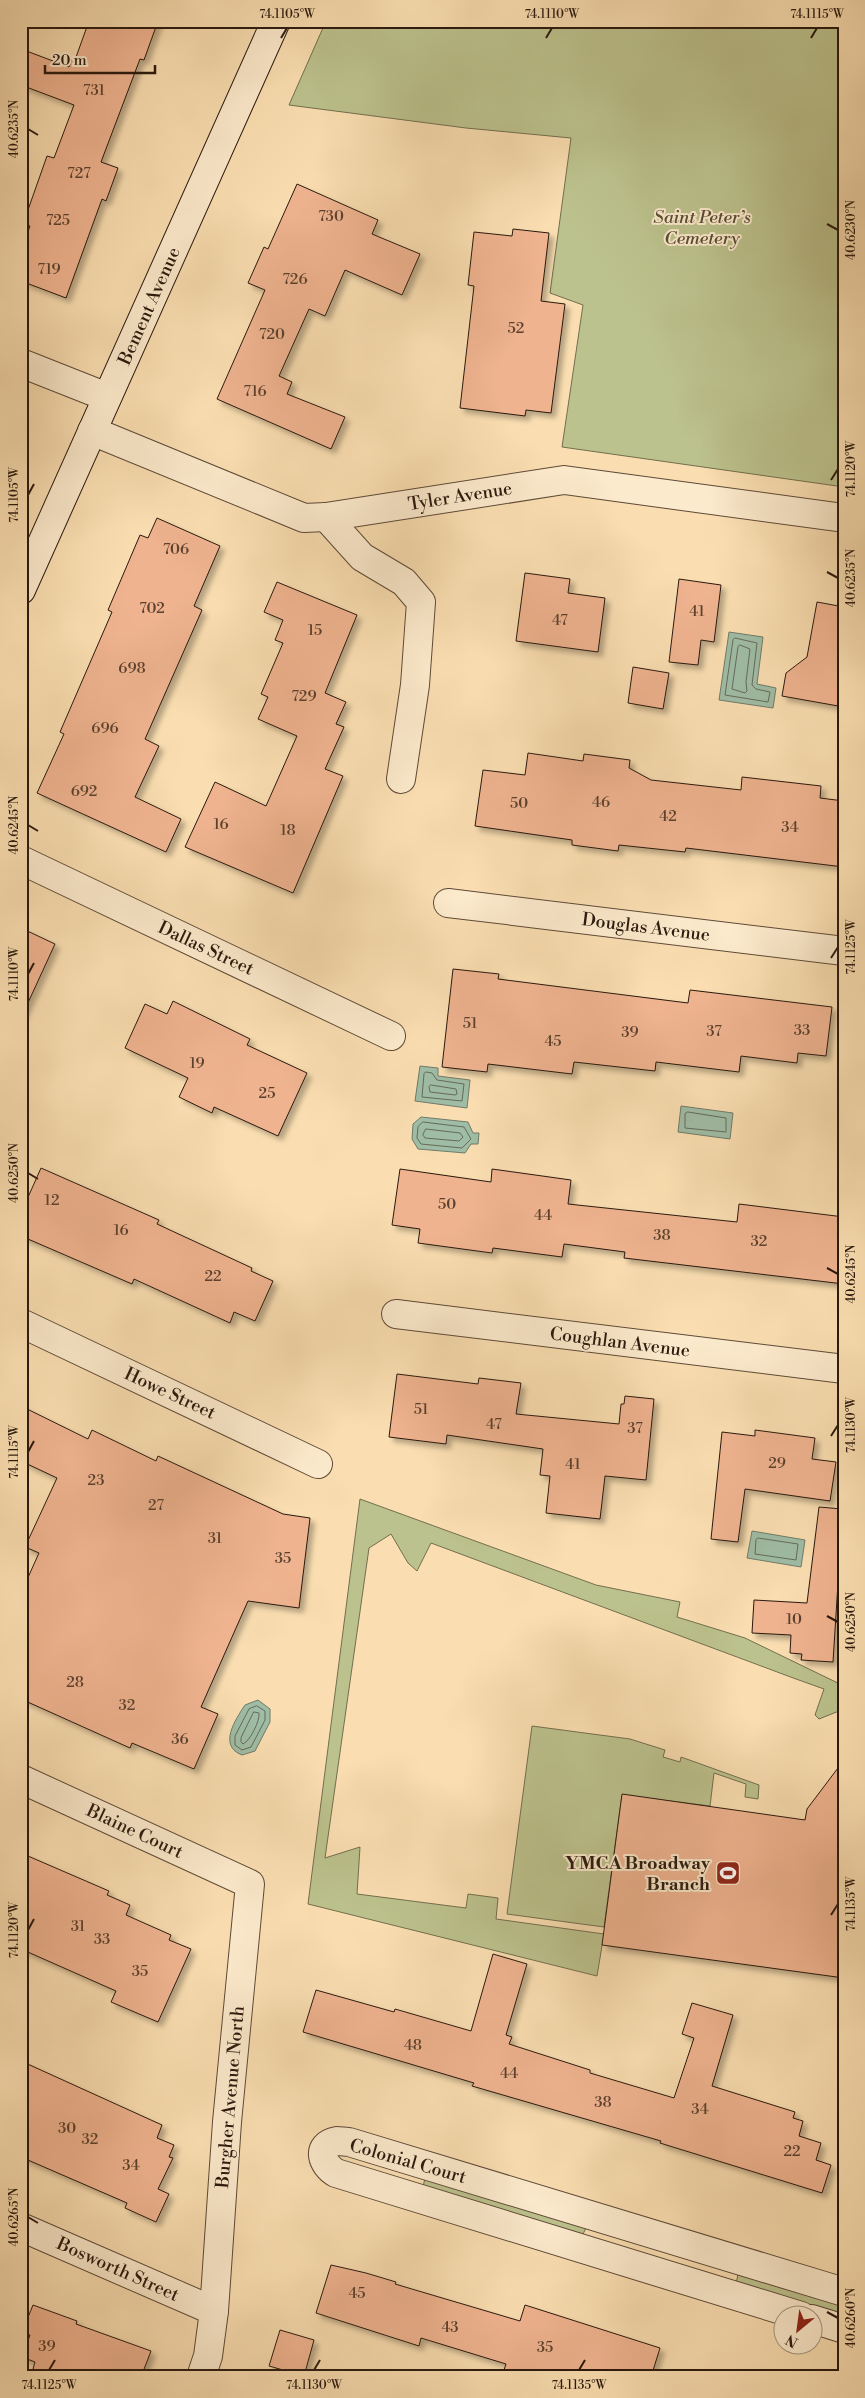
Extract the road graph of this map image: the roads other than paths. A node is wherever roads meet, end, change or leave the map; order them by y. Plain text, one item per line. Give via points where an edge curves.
1 (276, 21) edge
2 (21, 363) edge
3 (108, 397) junction
4 (92, 431) junction
5 (326, 517) junction
6 (844, 518) edge
7 (21, 590) edge
8 (401, 779) dead end
9 (21, 860) edge
10 (448, 903) dead end
11 (844, 950) edge
12 (391, 1036) dead end
13 (396, 1314) dead end
14 (21, 1323) edge
15 (844, 1369) edge
16 (318, 1464) dead end
17 (21, 1779) edge
18 (250, 1884) joint
19 (21, 2228) edge
20 (844, 2292) edge
21 (772, 2307) edge
22 (214, 2311) junction
23 (822, 2322) edge
24 (844, 2329) edge
25 (201, 2377) edge

1 - 3 street, Bement Avenue
2 - 3 street
3 - 4 street, Bement Avenue
4 - 5 street, Tyler Avenue via 304,518
4 - 7 street, Bement Avenue
5 - 6 street, Tyler Avenue via 564,480
5 - 8 street via 362,557 404,582 421,602 415,685
9 - 12 street, Dallas Street
10 - 11 street, Douglas Avenue
13 - 15 street, Coughlan Avenue
14 - 16 street, Howe Street
17 - 18 street, Blaine Court
18 - 22 street, Burgher Avenue North via 227,2122
19 - 22 street, Bosworth Street
20 - 21 street, Colonial Court via 349,2142 336,2141 323,2155 327,2168 336,2173
22 - 25 street, Burgher Avenue North via 208,2356
23 - 24 street

